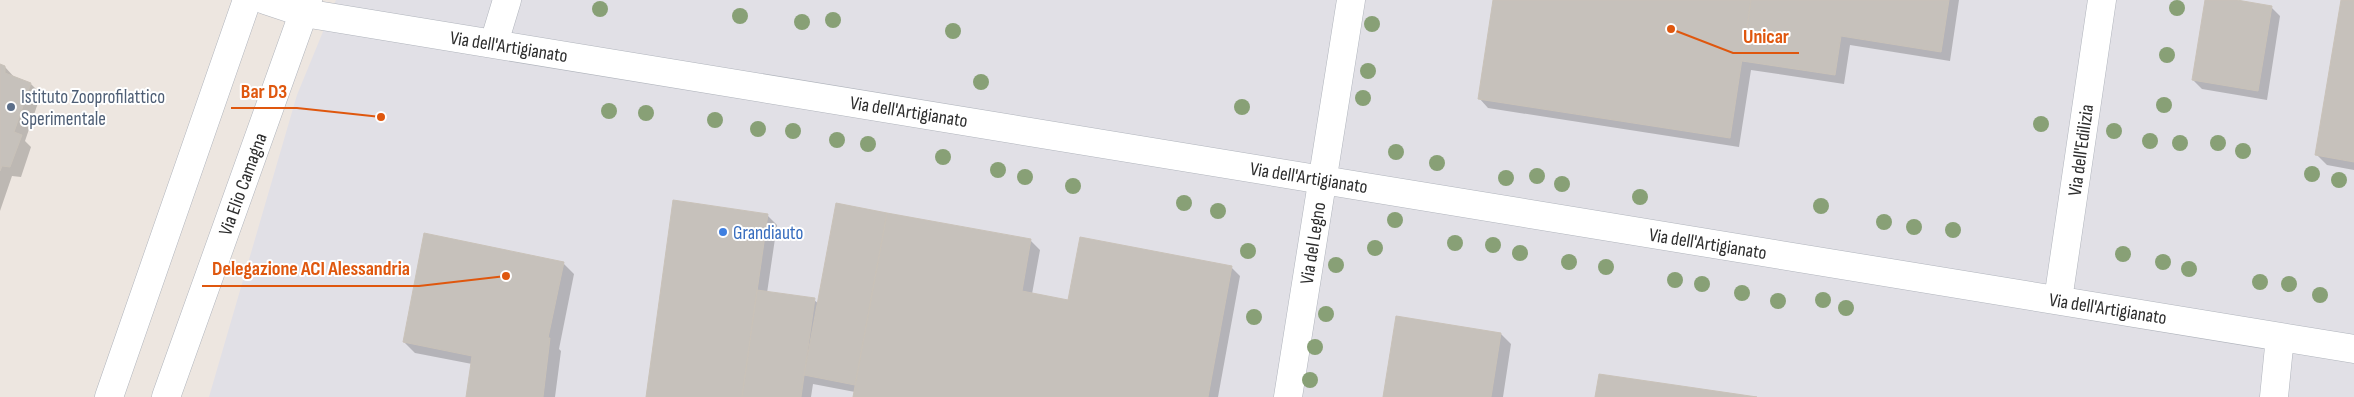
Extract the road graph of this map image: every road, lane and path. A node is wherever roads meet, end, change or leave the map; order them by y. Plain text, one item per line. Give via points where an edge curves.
1 (247, 0) edge
2 (264, 0) edge
3 (507, 0) edge
4 (1351, 0) edge
5 (2102, 0) edge
6 (306, 7) edge
7 (494, 43) junction
8 (1322, 179) junction
9 (2058, 300) junction
10 (2280, 336) junction
11 (2354, 349) edge
12 (110, 397) edge
13 (166, 397) edge
14 (1288, 397) edge
15 (2274, 397) edge

1 - 12 street
2 - 6 street, Via dell'Artigianato
3 - 7 street
4 - 8 street, Via del Legno
5 - 9 street, Via dell'Edilizia
6 - 7 street, Via dell'Artigianato
6 - 13 street, Via Elio Camagna
7 - 8 street, Via dell'Artigianato
8 - 9 street, Via dell'Artigianato
8 - 14 street, Via del Legno
9 - 10 street, Via dell'Artigianato
10 - 11 street, Via dell'Artigianato
10 - 15 street

